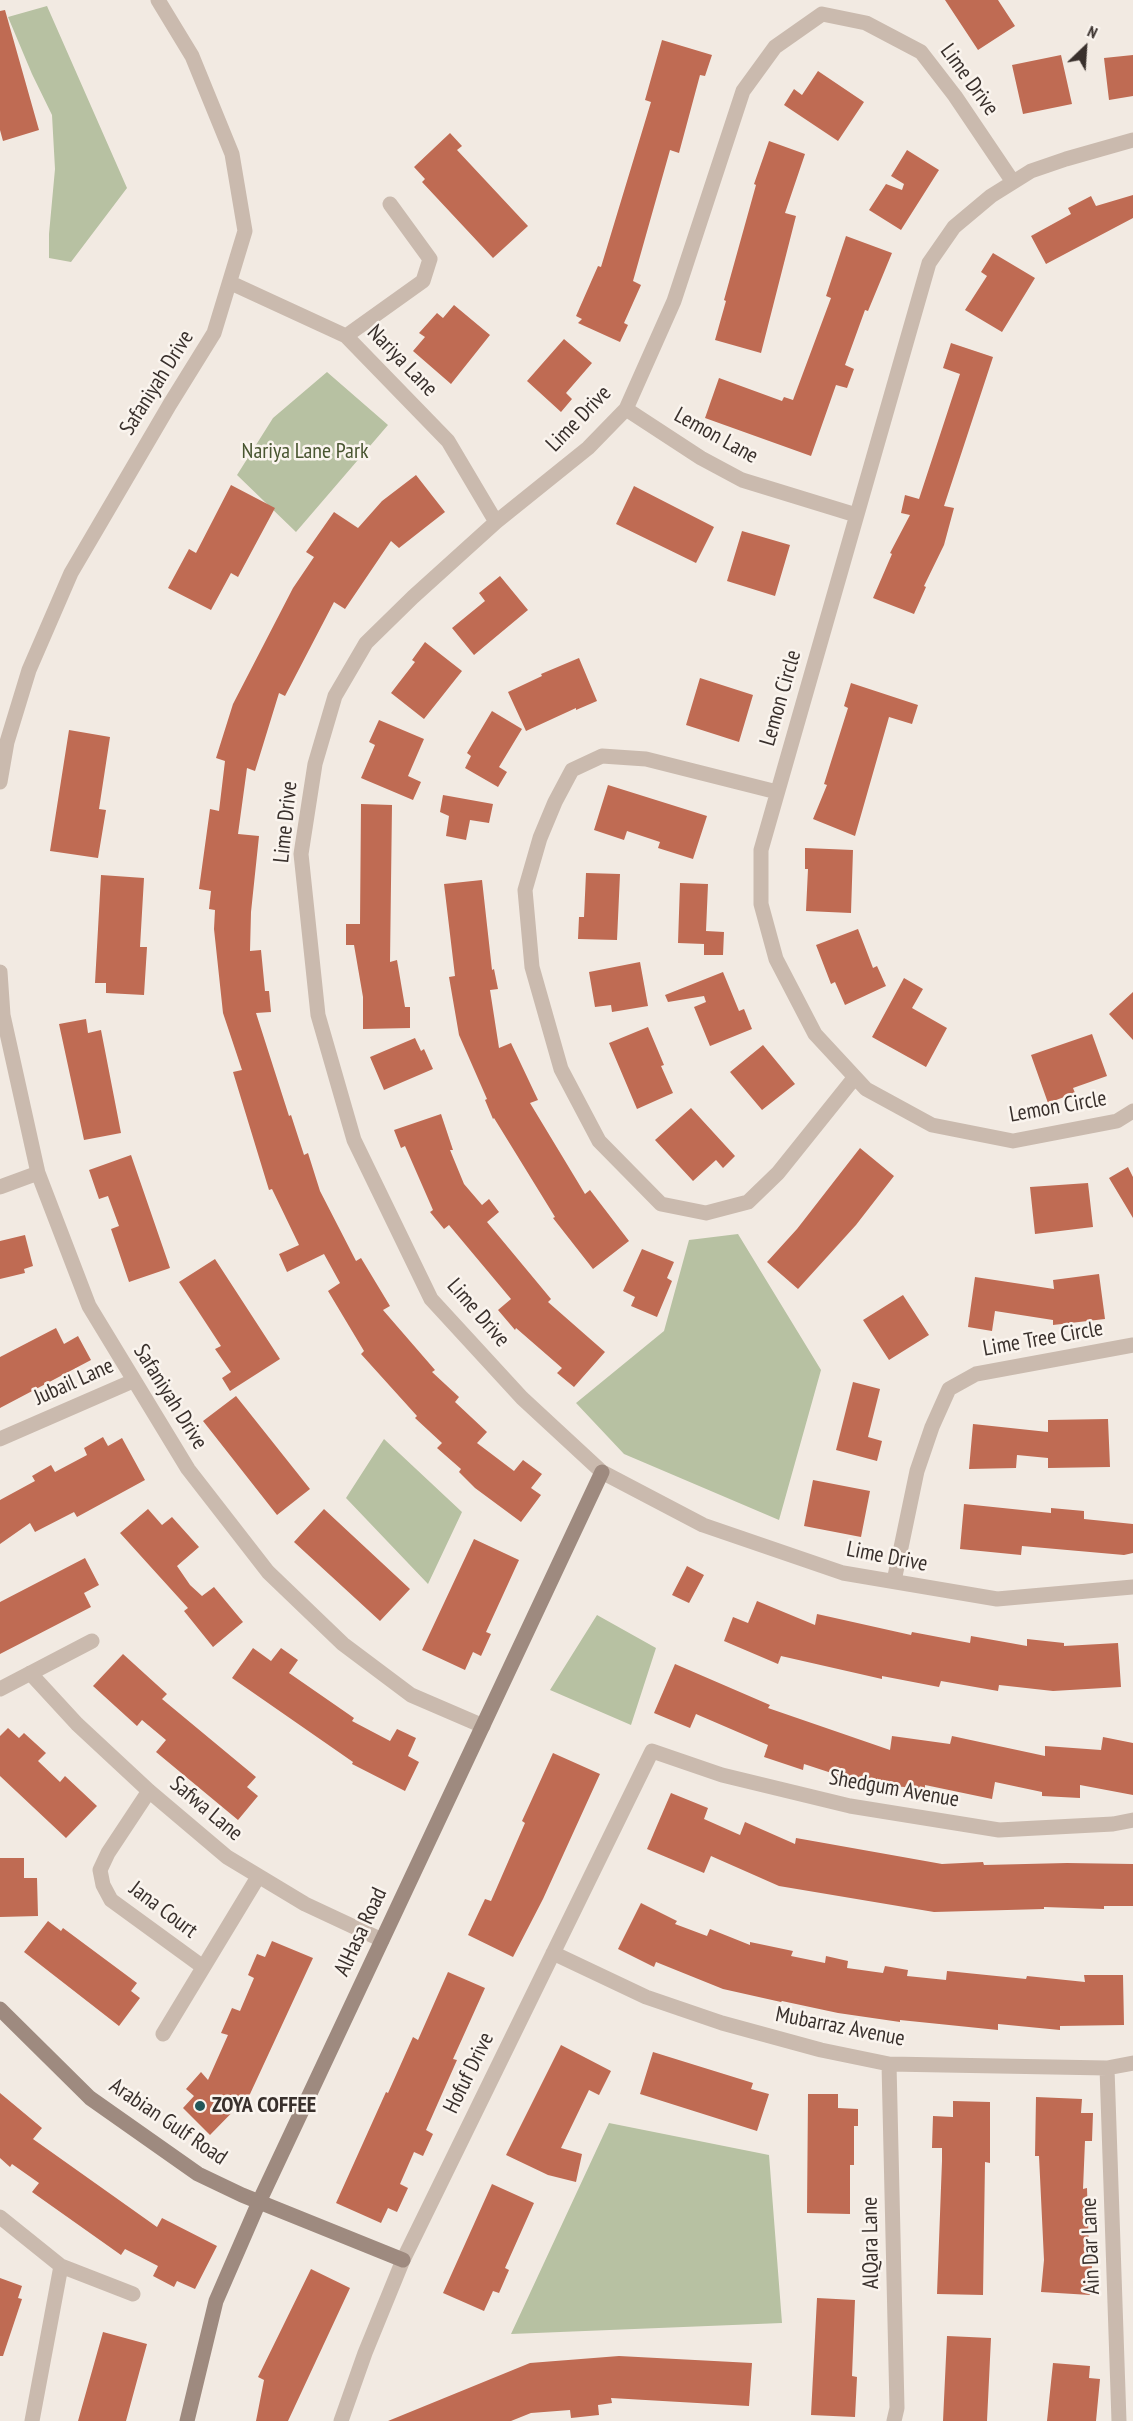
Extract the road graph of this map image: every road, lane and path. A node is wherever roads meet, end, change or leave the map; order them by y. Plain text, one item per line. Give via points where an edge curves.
1 (158, 0) edge
2 (1133, 140) edge
3 (1013, 182) junction
4 (390, 204) dead end
5 (231, 283) junction
6 (346, 336) junction
7 (626, 409) junction
8 (856, 515) junction
9 (496, 522) junction
10 (0, 782) edge
11 (777, 792) junction
12 (0, 972) edge
13 (1, 1015) edge
14 (855, 1077) junction
15 (866, 1089) junction
16 (843, 1092) junction
17 (1133, 1111) edge
18 (38, 1173) junction
19 (0, 1187) edge
20 (1133, 1345) edge
21 (133, 1381) junction
22 (0, 1439) edge
23 (602, 1472) junction
24 (894, 1581) junction
25 (1133, 1587) edge
26 (92, 1641) dead end
27 (30, 1673) junction
28 (0, 1689) edge
29 (483, 1726) junction
30 (652, 1751) joint
31 (149, 1791) junction
32 (1133, 1820) edge
33 (258, 1877) junction
34 (382, 1940) junction
35 (553, 1953) junction
36 (203, 1968) junction
37 (0, 2010) edge
38 (163, 2034) dead end
39 (1133, 2063) edge
40 (889, 2064) junction
41 (1107, 2068) junction
42 (259, 2202) junction
43 (0, 2217) edge
44 (403, 2260) junction
45 (61, 2266) junction
46 (133, 2294) dead end
47 (32, 2421) edge
48 (187, 2421) edge
49 (341, 2421) edge
50 (894, 2421) edge
51 (1119, 2421) edge

1 - 5 street, Safaniyah Drive via 192,56 232,154 245,231
2 - 3 street, Lemon Circle via 1031,171
3 - 7 street, Lime Drive via 921,52 866,23 822,14 775,46 743,91 674,301
3 - 8 street, Lemon Circle via 954,227 929,263
4 - 6 street via 430,259 423,281
5 - 6 street, Nariya Lane
5 - 10 street, Safaniyah Drive via 214,333 71,573 29,670 7,742
6 - 9 street, Nariya Lane via 448,441
7 - 8 street, Lemon Lane via 742,480
7 - 9 street, Lime Drive via 588,448
8 - 11 street, Lemon Circle
9 - 23 street, Lime Drive via 366,643 335,696 315,764 301,854 318,1015 354,1140 431,1299 522,1398
11 - 14 street, Lemon Circle via 761,850 761,904 776,959 815,1034
11 - 16 street via 646,759 602,756 572,770 551,811 525,890 532,967 561,1069 599,1141 661,1204 706,1213 748,1202 778,1173
12 - 13 street, Safaniyah Drive
13 - 18 street, Safaniyah Drive
14 - 15 street, Lemon Circle
14 - 16 street
15 - 16 street
15 - 17 street, Lemon Circle via 932,1125 1013,1141 1117,1121
18 - 19 street
18 - 21 street, Safaniyah Drive via 89,1306
20 - 24 street, Lime Tree Circle via 976,1374 949,1389 917,1471
21 - 22 street, Jubail Lane
21 - 29 street, Safaniyah Drive via 188,1469 268,1572 343,1644 411,1695
23 - 24 street, Lime Drive via 703,1525 843,1573
23 - 29 main road, AlHasa Road
24 - 25 street, Lime Drive via 997,1599
26 - 27 street
27 - 28 street
27 - 31 street, Safwa Lane via 77,1724
29 - 34 main road, AlHasa Road
30 - 32 street, Shedgum Avenue via 722,1775 850,1806 999,1830
30 - 35 street, Hofuf Drive
31 - 33 street, Safwa Lane via 227,1857
31 - 36 street, Jana Court via 108,1852 100,1870 103,1885 111,1900
33 - 34 street, Safwa Lane
33 - 36 street, Jana Court
34 - 42 main road, AlHasa Road
35 - 40 street, Mubarraz Avenue via 646,1996 722,2024
35 - 44 street, Hofuf Drive
36 - 38 street, Jana Court
37 - 42 main road, Arabian Gulf Road via 90,2098 198,2174
39 - 41 street, Mubarraz Avenue
40 - 41 street, Mubarraz Avenue
40 - 50 street, AlQara Lane via 897,2396
41 - 51 street, Ain Dar Lane
42 - 44 main road, Arabian Gulf Road
42 - 48 main road, AlHasa Road via 216,2301
43 - 45 street
44 - 49 street, Hofuf Drive
45 - 46 street
45 - 47 street

